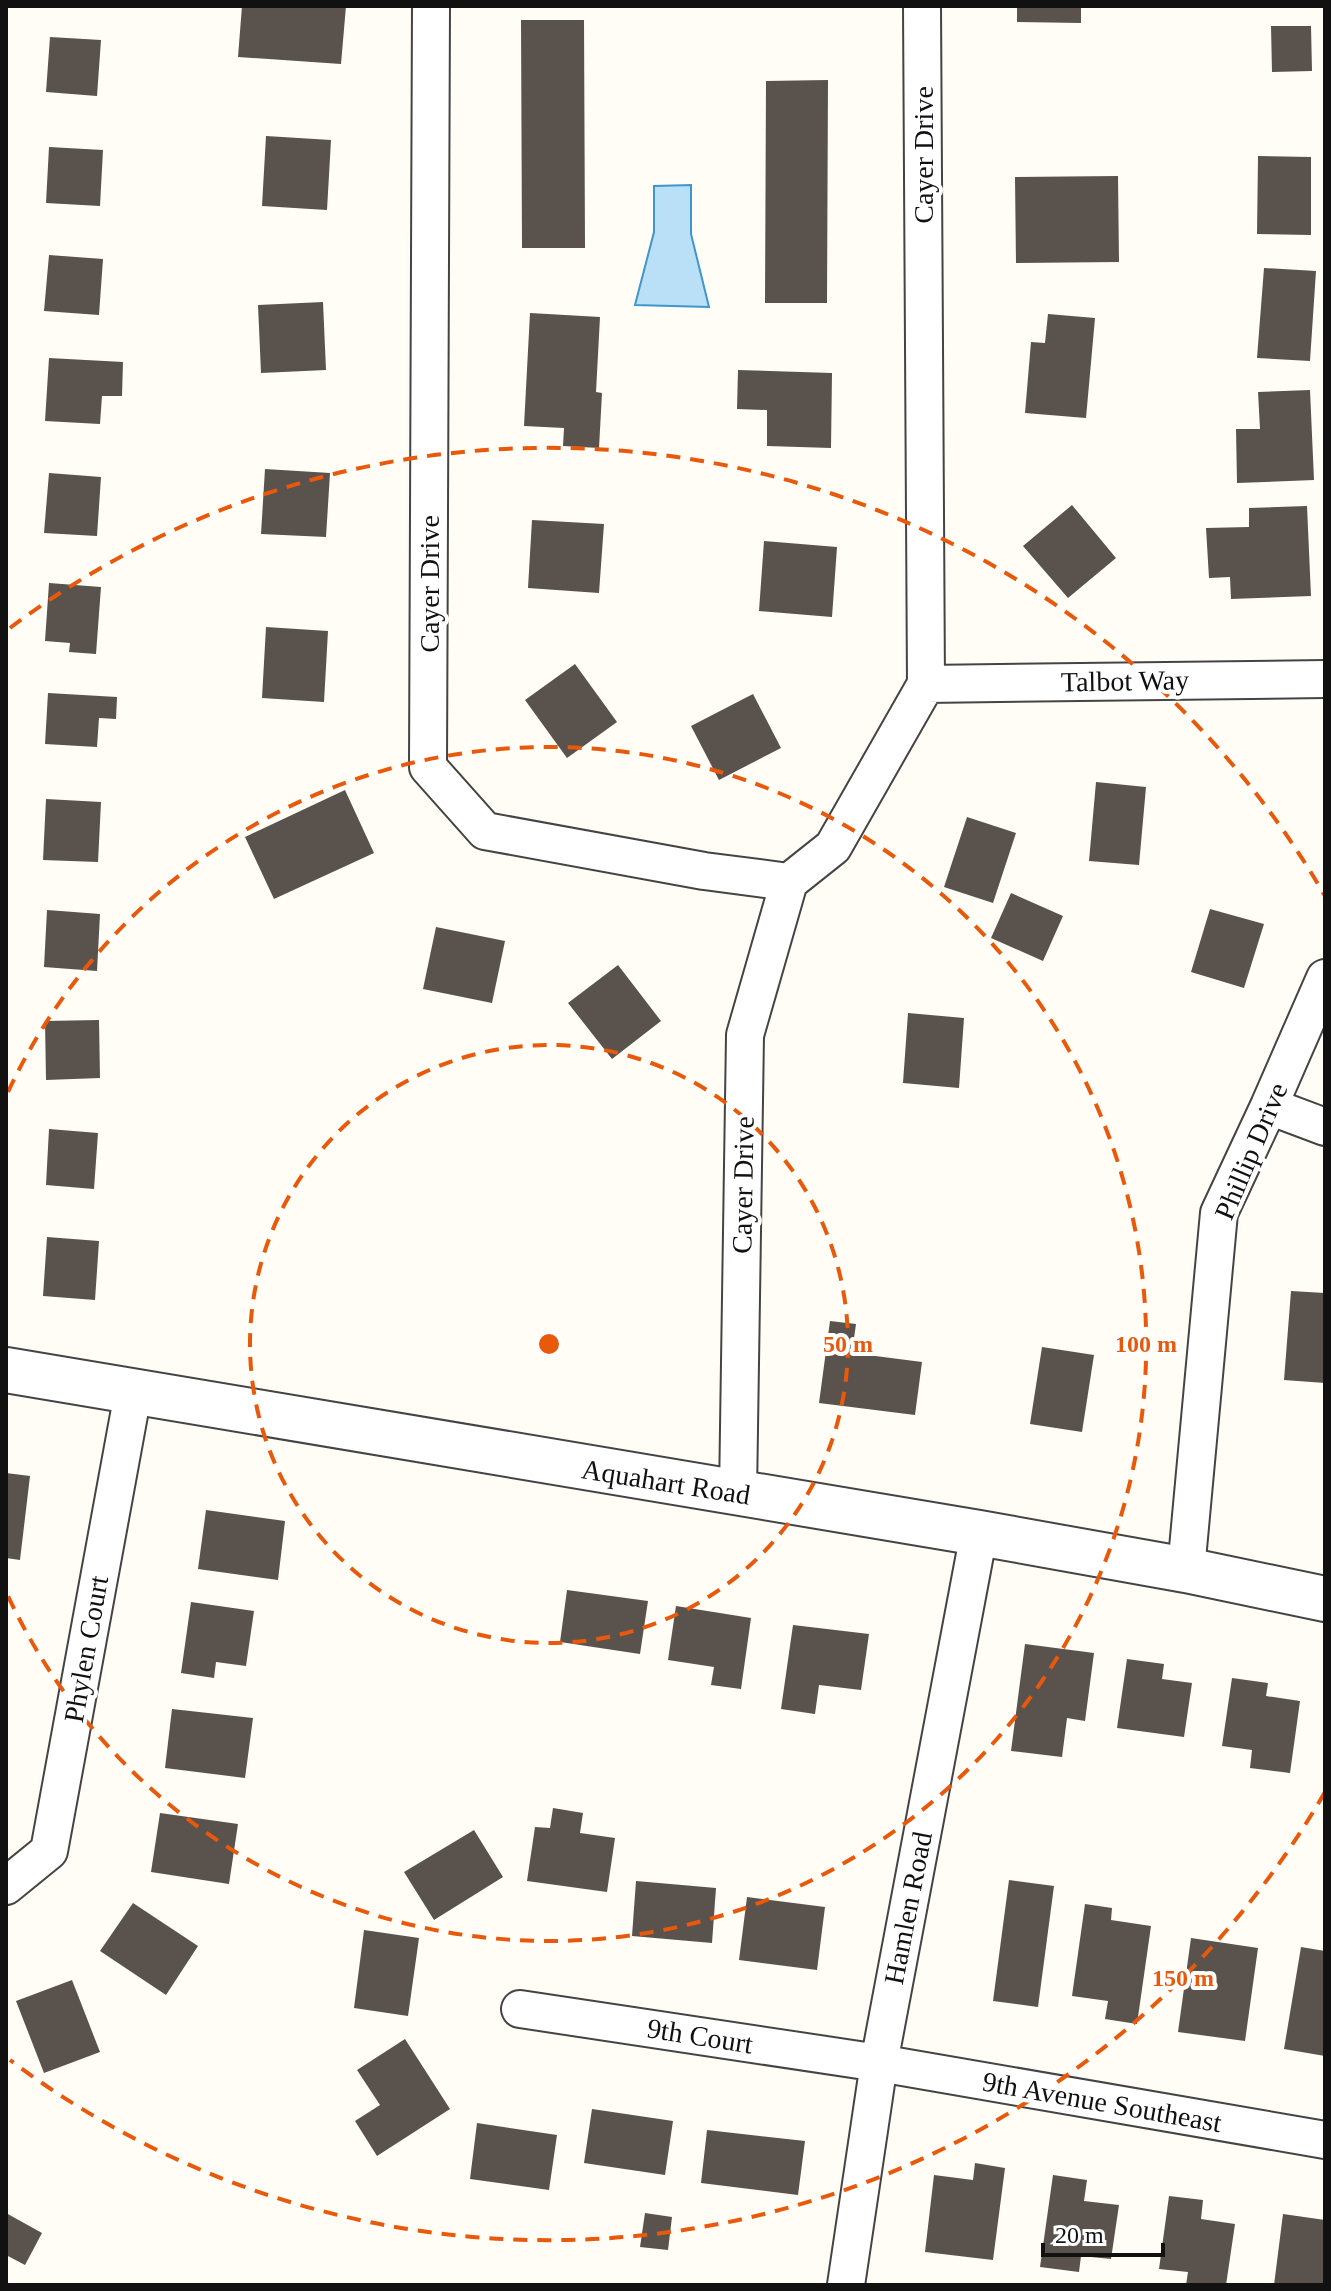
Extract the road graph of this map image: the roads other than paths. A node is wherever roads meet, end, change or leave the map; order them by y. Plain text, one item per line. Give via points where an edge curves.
1 (431, 6) edge
2 (922, 6) edge
3 (1325, 679) edge
4 (926, 684) junction
5 (789, 882) junction
6 (1325, 978) edge
7 (1269, 1106) junction
8 (1325, 1127) edge
9 (6, 1370) edge
10 (133, 1393) junction
11 (738, 1494) junction
12 (979, 1533) junction
13 (1186, 1570) junction
14 (1325, 1599) edge
15 (6, 1886) edge
16 (520, 2009) dead end
17 (879, 2063) junction
18 (1325, 2140) edge
19 (846, 2285) edge

1 - 5 street, Cayer Drive via 428,767 485,831
2 - 4 street, Cayer Drive
3 - 4 street, Talbot Way
4 - 5 street via 833,847
5 - 11 street, Cayer Drive via 745,1035
6 - 7 street, Phillip Drive
7 - 8 street
7 - 13 street, Phillip Drive via 1219,1213
9 - 10 street, Aquahart Road
10 - 11 street, Aquahart Road
10 - 15 street, Phylen Court via 49,1851
11 - 12 street, Aquahart Road
12 - 13 street, Aquahart Road
12 - 17 street, Hamlen Road
13 - 14 street, Aquahart Road
16 - 17 street, 9th Court
17 - 18 street, 9th Avenue Southeast
17 - 19 street, Hamlen Road

